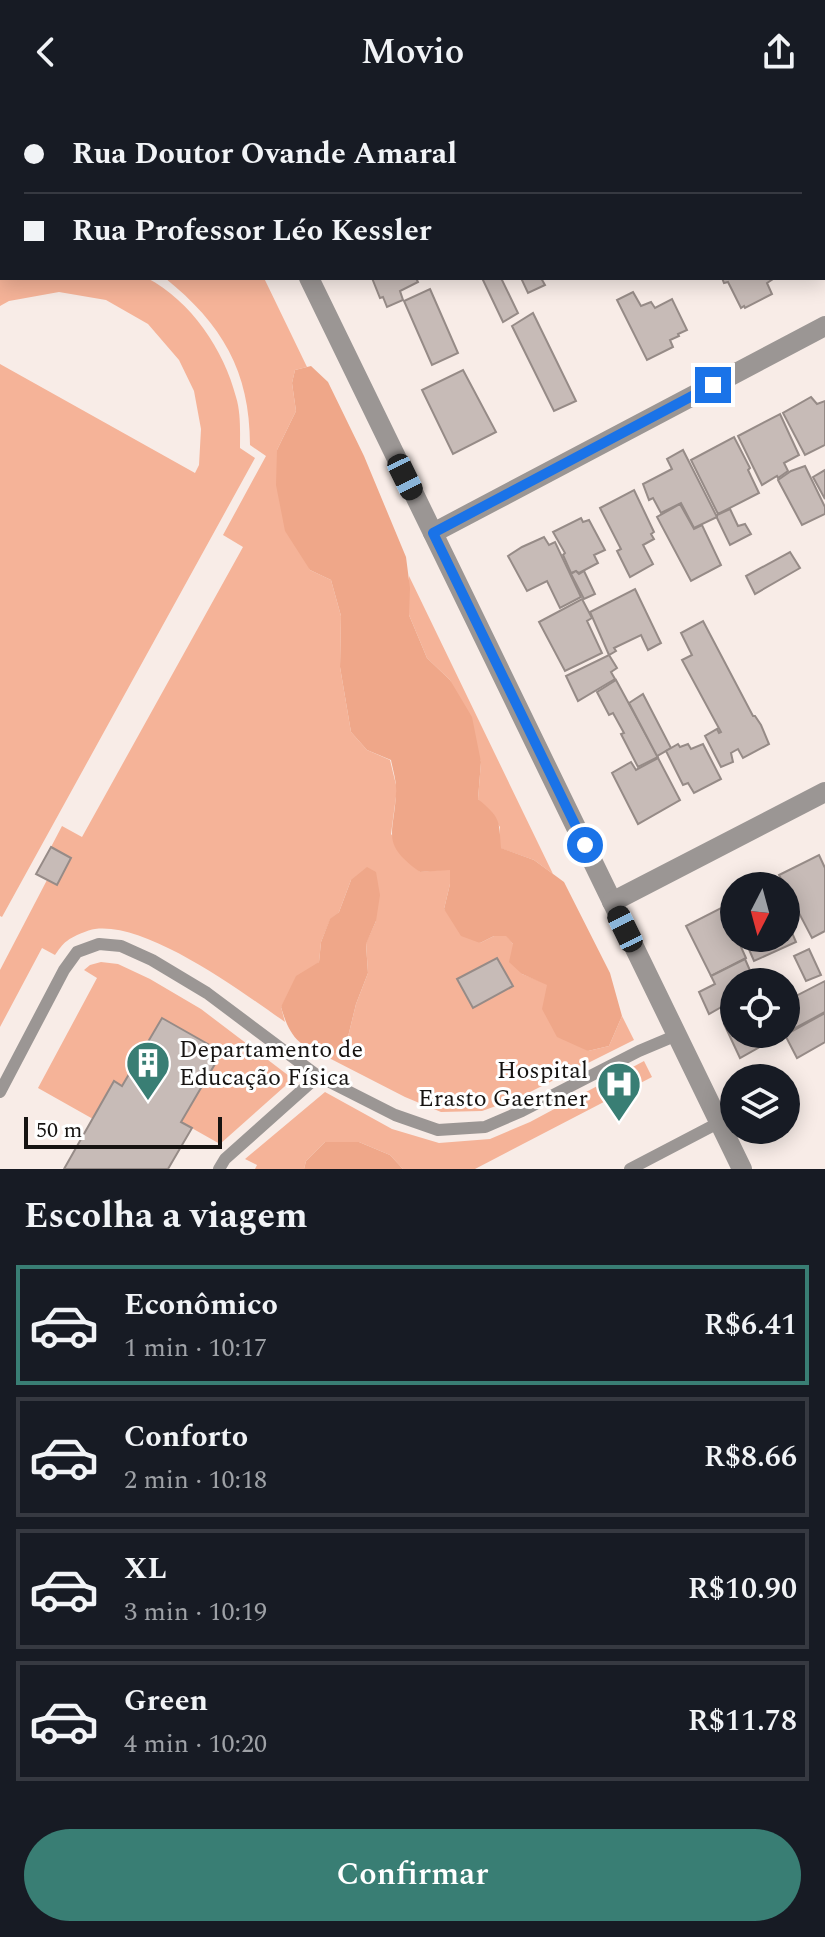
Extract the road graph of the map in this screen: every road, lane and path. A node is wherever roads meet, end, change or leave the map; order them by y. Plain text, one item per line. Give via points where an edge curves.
1 (310, 280) edge
2 (825, 326) edge
3 (433, 533) junction
4 (825, 792) edge
5 (612, 902) junction
6 (677, 1035) junction
7 (318, 1076) junction
8 (0, 1092) edge
9 (720, 1122) joint
10 (730, 1144) edge
11 (219, 1169) edge
12 (630, 1169) edge
13 (742, 1169) edge

1 - 3 street
2 - 3 street
3 - 5 street
4 - 5 street
5 - 6 street
6 - 7 lane via 485,1127 438,1130
6 - 9 street
7 - 8 lane via 207,993 152,960 121,946 99,944 77,952 64,970
7 - 11 lane
9 - 12 lane
10 - 13 street

